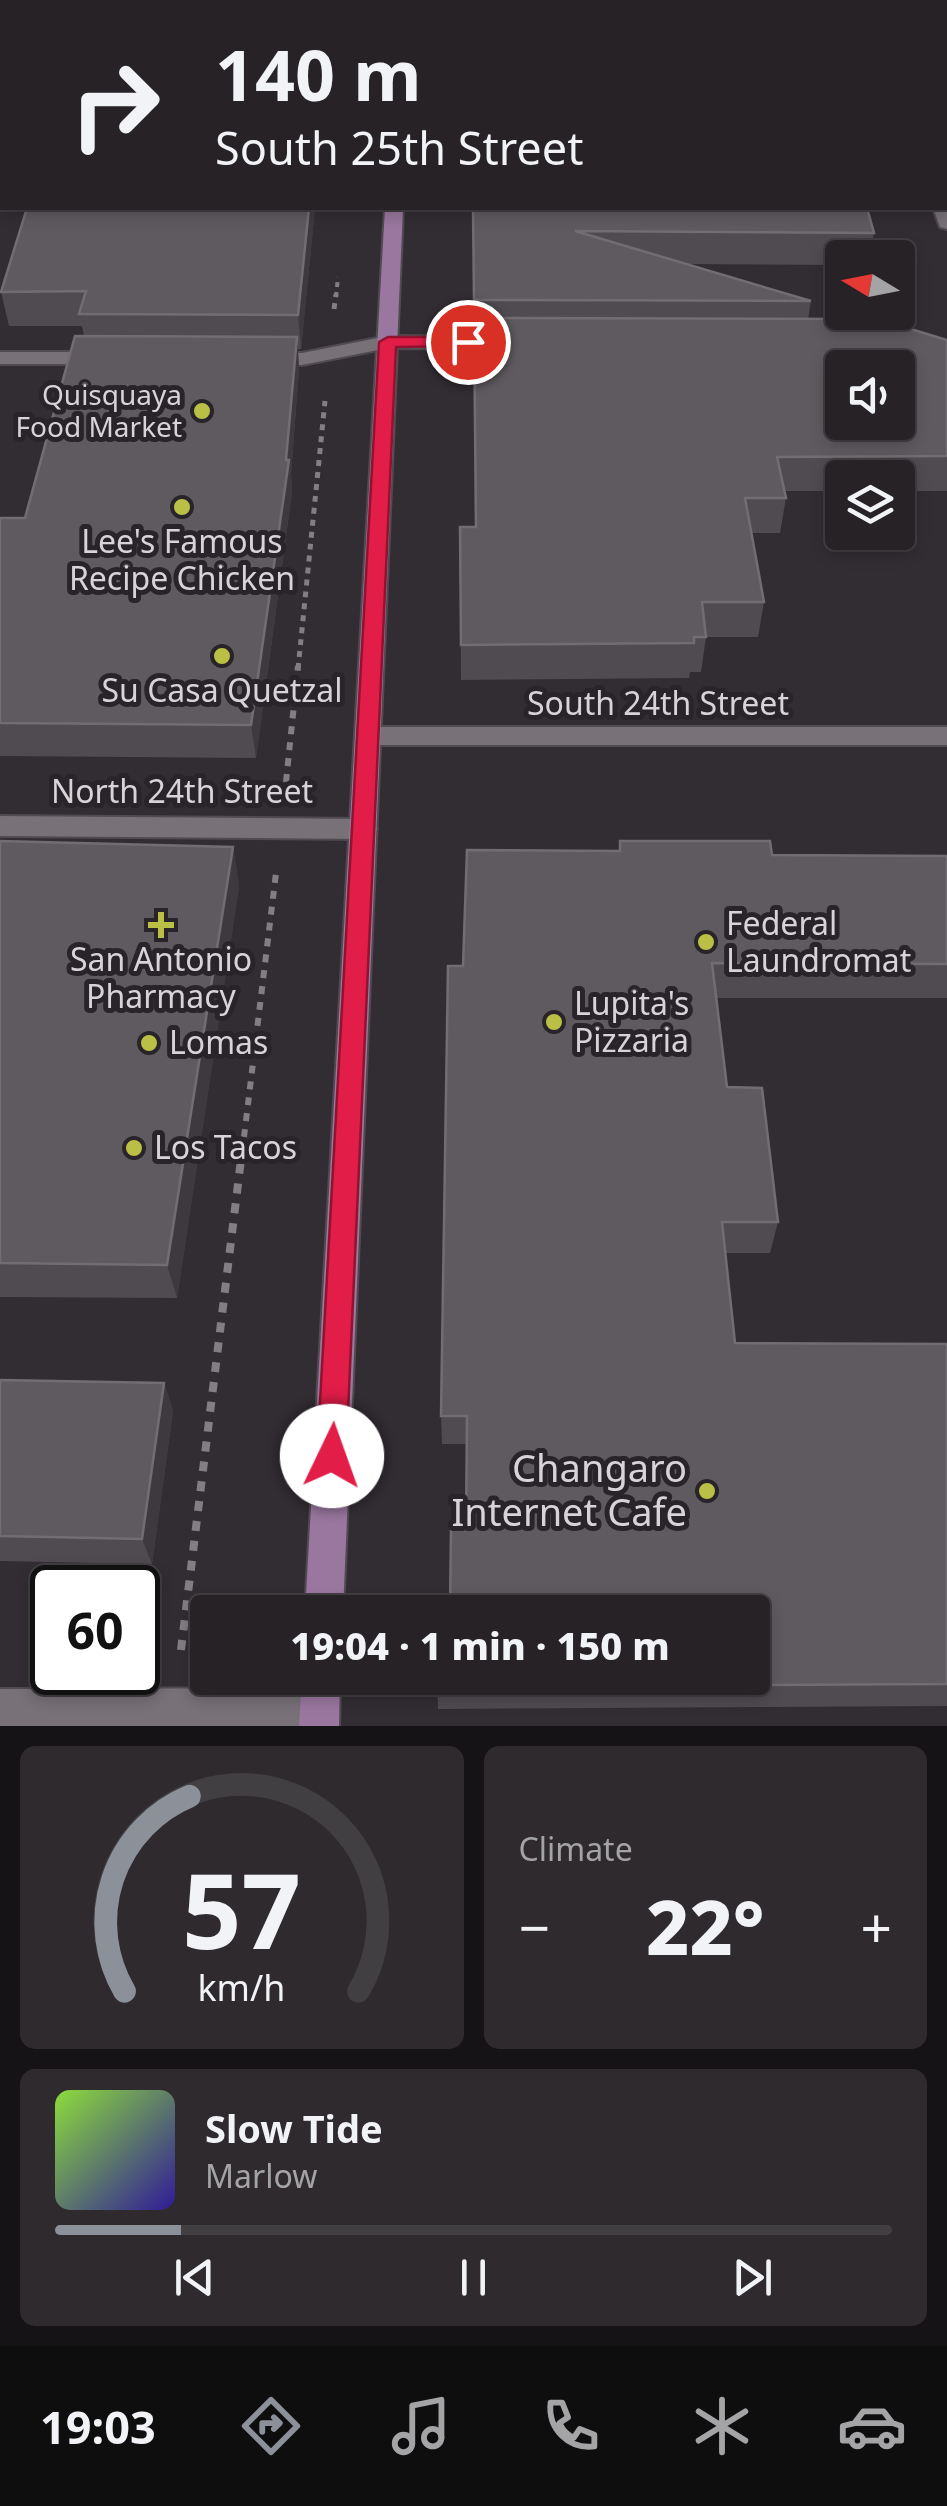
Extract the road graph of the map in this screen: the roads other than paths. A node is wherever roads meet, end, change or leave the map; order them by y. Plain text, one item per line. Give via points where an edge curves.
1 (394, 210) edge
2 (388, 342) junction
3 (528, 343) edge
4 (0, 358) edge
5 (132, 358) edge
6 (246, 358) edge
7 (368, 736) junction
8 (947, 736) edge
9 (0, 826) edge
10 (363, 829) junction
11 (325, 1595) edge
12 (320, 1704) edge
13 (0, 1709) edge

1 - 2 main road
2 - 3 street
2 - 6 street via 302,358
2 - 7 main road
4 - 5 street
7 - 8 street, South 24th Street
7 - 10 main road
9 - 10 street, North 24th Street
10 - 11 main road
12 - 13 street

